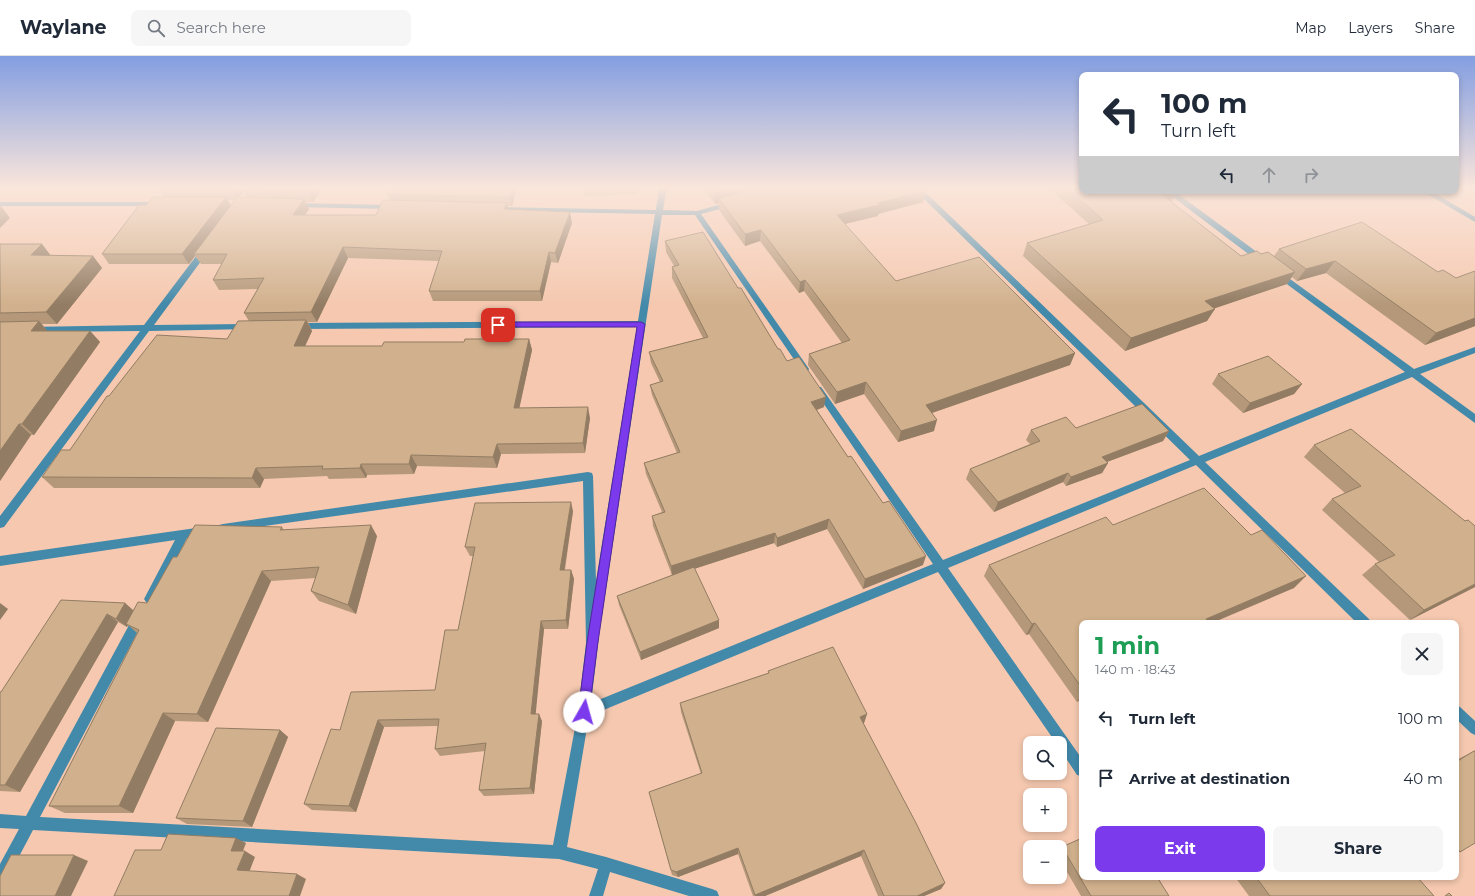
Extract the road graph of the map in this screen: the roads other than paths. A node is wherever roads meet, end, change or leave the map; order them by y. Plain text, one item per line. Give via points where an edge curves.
1 (658, 226) edge
2 (706, 226) edge
3 (956, 226) edge
4 (1216, 226) edge
5 (212, 241) edge
6 (641, 324) junction
7 (291, 326) edge
8 (148, 327) junction
9 (259, 327) edge
10 (23, 329) edge
11 (1475, 350) edge
12 (1412, 373) junction
13 (1475, 419) edge
14 (1198, 461) junction
15 (0, 524) edge
16 (184, 533) junction
17 (0, 561) edge
18 (941, 566) junction
19 (1362, 620) edge
20 (592, 642) junction
21 (584, 712) junction
22 (1459, 714) edge
23 (1475, 729) edge
24 (1079, 766) edge
25 (0, 821) edge
26 (30, 823) junction
27 (558, 852) junction
28 (606, 864) junction
29 (0, 878) edge
30 (596, 896) edge
31 (712, 896) edge

1 - 6 street
2 - 18 street
3 - 14 street
4 - 12 street
5 - 8 street
6 - 7 street
6 - 20 street
8 - 9 street
8 - 10 street
8 - 15 street
11 - 12 street
12 - 13 street
12 - 14 street
14 - 18 street
14 - 19 street
16 - 17 street
16 - 20 street via 588,476
16 - 26 street
18 - 21 street
18 - 24 street
20 - 21 street
21 - 27 street
22 - 23 street
25 - 26 street
26 - 27 street
26 - 29 street
27 - 28 street
28 - 30 street
28 - 31 street

